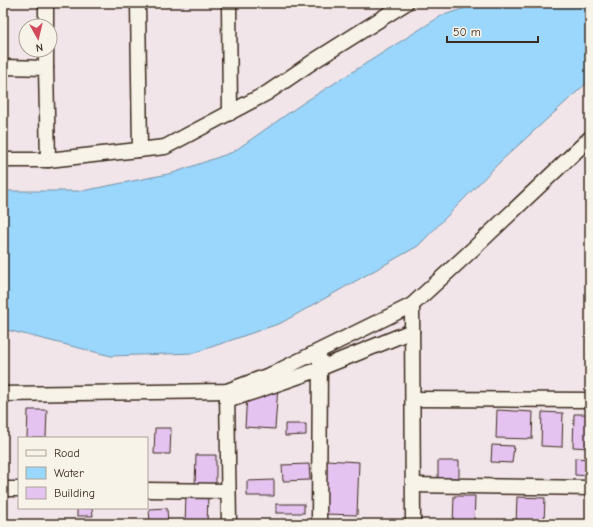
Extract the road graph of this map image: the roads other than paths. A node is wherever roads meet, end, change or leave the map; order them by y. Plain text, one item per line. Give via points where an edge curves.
1 (46, 3) edge
2 (138, 3) edge
3 (229, 3) edge
4 (406, 3) edge
5 (46, 18) edge
6 (46, 58) edge
7 (3, 67) edge
8 (46, 68) junction
9 (230, 113) junction
10 (590, 138) edge
11 (140, 150) junction
12 (3, 160) edge
13 (48, 160) junction
14 (412, 305) junction
15 (412, 331) junction
16 (320, 351) junction
17 (320, 368) junction
18 (3, 394) edge
19 (227, 396) junction
20 (412, 399) junction
21 (590, 400) edge
22 (413, 485) junction
23 (590, 488) edge
24 (3, 489) edge
25 (18, 489) edge
26 (148, 490) edge
27 (228, 490) junction
28 (229, 524) edge
29 (319, 524) edge
30 (413, 524) edge

1 - 5 street
2 - 11 street
3 - 9 street
4 - 9 street via 268,93
6 - 8 street
7 - 8 street
8 - 13 street
9 - 11 street via 165,147
10 - 14 street
11 - 13 street
12 - 13 street
14 - 15 street
14 - 16 street
15 - 17 street
15 - 20 street
16 - 17 street
16 - 19 street
17 - 19 street
17 - 29 street
18 - 19 street
19 - 27 street
20 - 21 street
20 - 22 street
22 - 23 street
22 - 30 street
24 - 25 street
26 - 27 street
27 - 28 street

